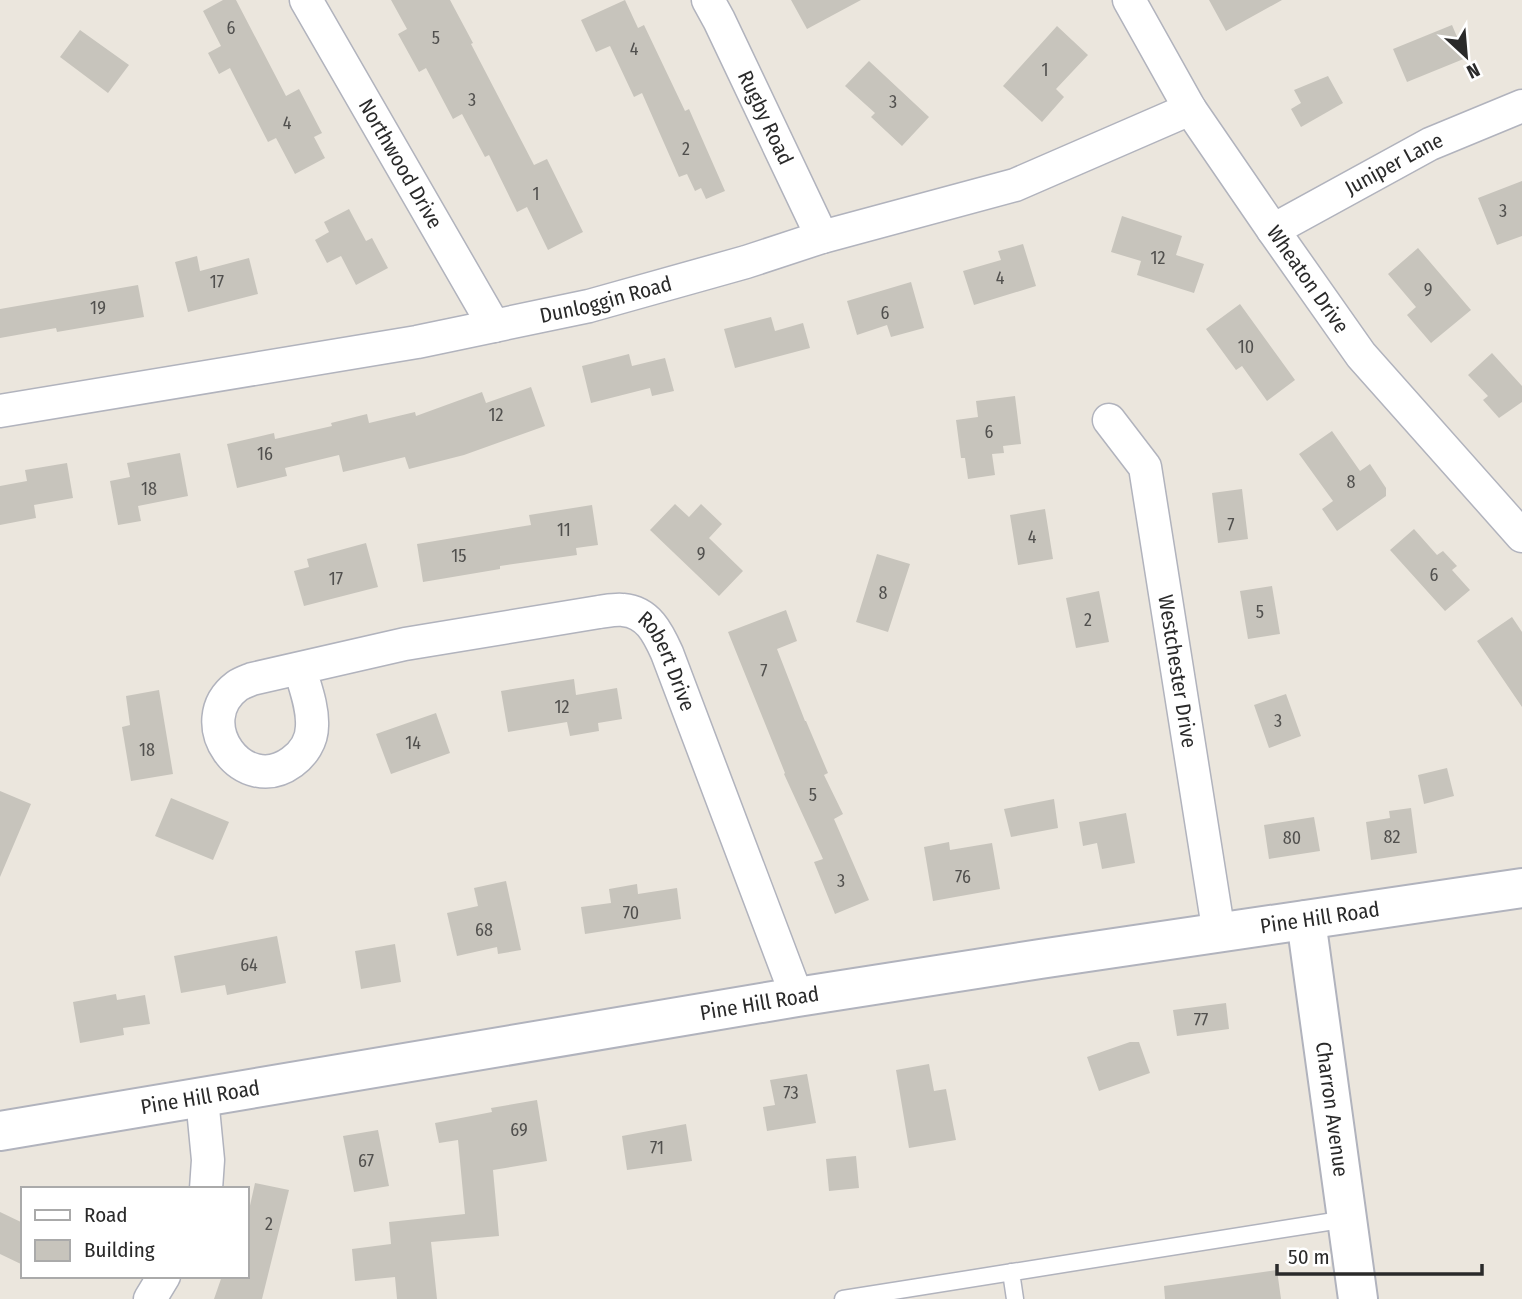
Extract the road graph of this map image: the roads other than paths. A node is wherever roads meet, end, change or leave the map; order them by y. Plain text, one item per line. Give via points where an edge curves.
1 (306, 0) edge
2 (708, 0) edge
3 (1129, 0) edge
4 (1522, 106) edge
5 (1190, 109) junction
6 (1273, 230) junction
7 (822, 237) junction
8 (494, 326) junction
9 (0, 411) edge
10 (1108, 420) dead end
11 (1522, 536) edge
12 (300, 669) dead end
13 (1522, 888) edge
14 (1306, 920) junction
15 (1219, 934) junction
16 (797, 997) junction
17 (202, 1098) junction
18 (0, 1131) edge
19 (206, 1187) edge
20 (1347, 1219) junction
21 (1011, 1272) junction
22 (163, 1278) edge
23 (150, 1299) edge
24 (843, 1299) edge
25 (1015, 1299) edge
26 (1359, 1299) edge

1 - 8 street, Northwood Drive
2 - 7 street, Rugby Road
3 - 5 street, Wheaton Drive
4 - 6 street, Juniper Lane via 1430,144
5 - 6 street, Wheaton Drive
5 - 7 street, Dunloggin Road via 1015,185
6 - 11 street, Wheaton Drive via 1361,355
7 - 8 street, Dunloggin Road via 589,306
8 - 9 street, Dunloggin Road
10 - 15 street, Westchester Drive via 1145,467
12 - 16 street, Robert Drive via 405,644 599,612 623,610 642,616 657,631 667,653
13 - 14 street, Pine Hill Road
14 - 15 street, Pine Hill Road
14 - 20 street, Charron Avenue
15 - 16 street, Pine Hill Road
16 - 17 street, Pine Hill Road
17 - 18 street, Pine Hill Road
17 - 19 street
20 - 21 lane
20 - 26 street, Charron Avenue
21 - 24 lane
21 - 25 lane
22 - 23 street

